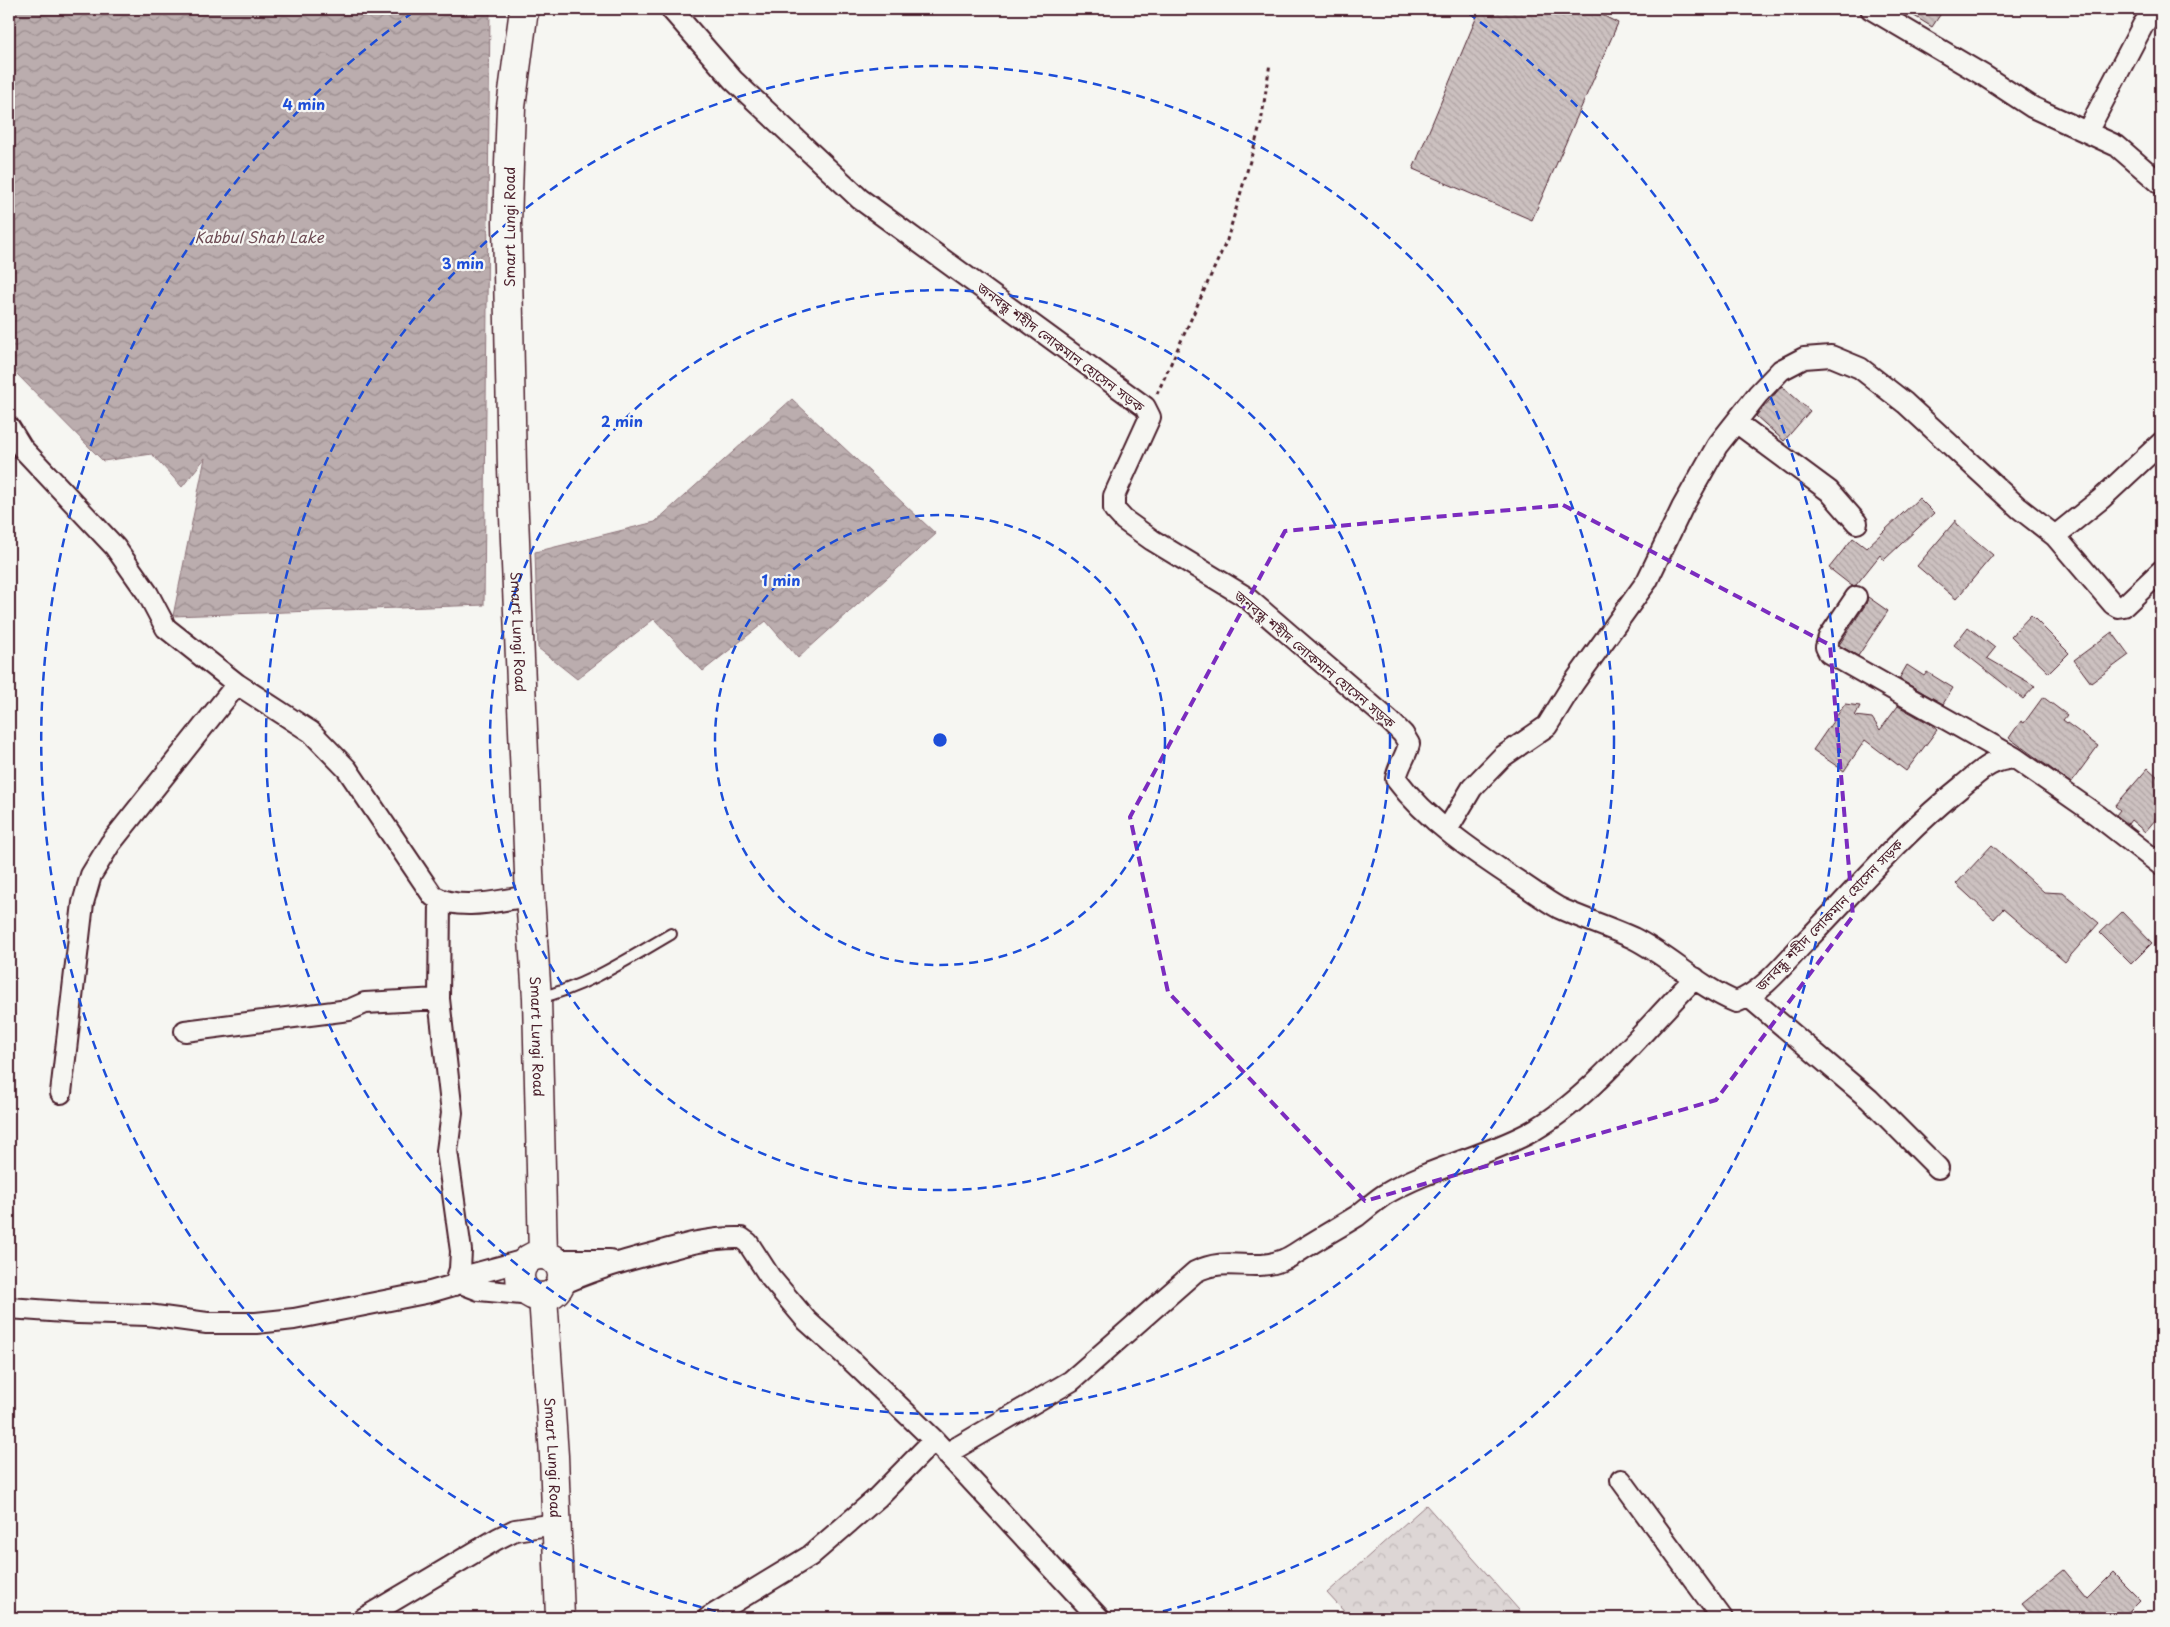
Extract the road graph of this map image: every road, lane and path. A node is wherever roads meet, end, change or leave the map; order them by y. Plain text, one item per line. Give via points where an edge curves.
1 (524, 9) edge
2 (670, 9) edge
3 (1871, 9) edge
4 (2155, 9) edge
5 (1270, 63) dead end
6 (2087, 132) junction
7 (2161, 184) edge
8 (1149, 413) junction
9 (1736, 422) junction
10 (9, 427) edge
11 (2161, 443) edge
12 (1857, 523) dead end
13 (2056, 536) junction
14 (2161, 571) edge
15 (1856, 597) dead end
16 (237, 684) junction
17 (2014, 758) junction
18 (1447, 830) junction
19 (2161, 865) edge
20 (530, 896) junction
21 (440, 900) junction
22 (671, 934) dead end
23 (1695, 978) junction
24 (1749, 997) junction
25 (537, 998) junction
26 (439, 999) junction
27 (186, 1031) dead end
28 (61, 1093) dead end
29 (1938, 1168) dead end
30 (544, 1275) junction
31 (458, 1284) junction
32 (9, 1308) edge
33 (940, 1447) junction
34 (1621, 1480) dead end
35 (556, 1524) junction
36 (364, 1618) edge
37 (560, 1618) edge
38 (708, 1618) edge
39 (1100, 1618) edge
40 (1722, 1618) edge

1 - 20 main road, Smart Lungi Road via 511,107 507,222 512,469
2 - 8 street, জনবন্ধু শহীদ লোকমান হোসেন সড়ক via 732,80 860,200 1138,401
3 - 6 street via 2032,107
4 - 6 street via 2143,25
5 - 8 path via 1261,123 1227,240
6 - 7 street via 2117,146
8 - 18 street, জনবন্ধু শহীদ লোকমান হোসেন সড়ক via 1113,500 1114,509 1152,540 1246,597 1403,734 1409,744 1397,769 1396,779 1407,794
9 - 12 street via 1829,491
9 - 13 street via 1781,370 1804,358 1831,356 1860,368 1905,403 2018,508
9 - 18 street via 1717,446 1682,508 1647,581 1547,726 1502,757 1472,788
10 - 16 street via 22,448 116,547 148,594 166,628
11 - 13 street
13 - 14 street via 2118,607 2124,606
15 - 17 street via 1829,637 1826,647 1829,653
16 - 21 street via 311,732 347,769 427,890
16 - 28 street via 110,844 91,875 83,903
17 - 19 street via 2113,826
17 - 24 street, জনবন্ধু শহীদ লোকমান হোসেন সড়ক via 1999,759 1988,765 1935,807
18 - 23 street, জনবন্ধু শহীদ লোকমান হোসেন সড়ক via 1558,907 1633,938
20 - 21 street via 473,904
20 - 25 main road, Smart Lungi Road
21 - 26 street
22 - 25 lane via 591,979
23 - 24 street, জনবন্ধু শহীদ লোকমান হোসেন সড়ক via 1736,1002
23 - 33 street via 1568,1106 1527,1134 1412,1181 1284,1260 1265,1266 1215,1264 1195,1272 1071,1380
24 - 29 street via 1869,1098
25 - 30 main road, Smart Lungi Road
26 - 27 street via 365,1003 349,1010
26 - 31 street via 452,1113 447,1151 461,1251
30 - 31 street via 479,1290
30 - 31 street via 474,1274
30 - 33 street via 625,1261 702,1240 741,1238 807,1321
30 - 35 main road, Smart Lungi Road
31 - 32 street via 294,1319 256,1323 207,1323 148,1315
33 - 38 street via 810,1556
33 - 39 street
34 - 40 street
35 - 36 street via 516,1530 497,1539
35 - 37 main road, Smart Lungi Road

